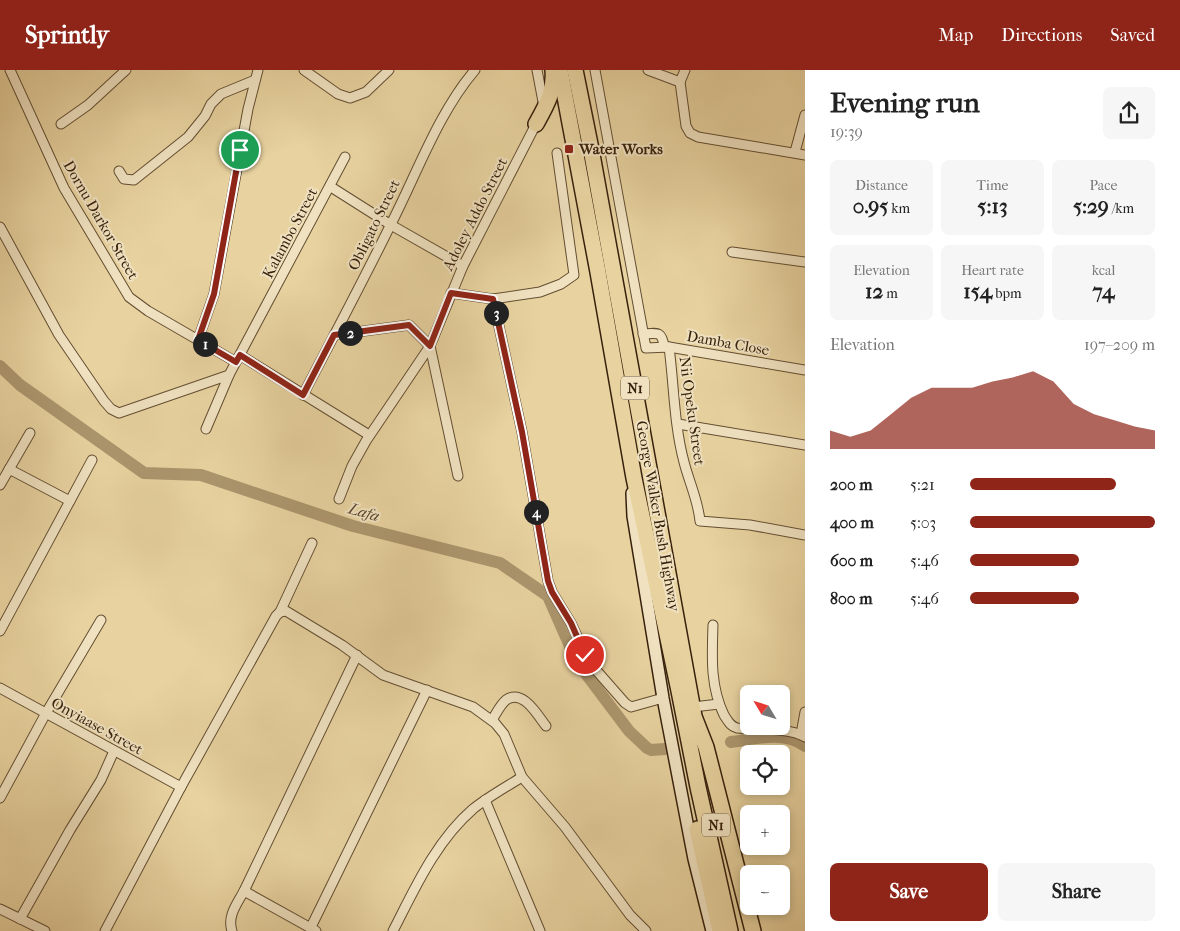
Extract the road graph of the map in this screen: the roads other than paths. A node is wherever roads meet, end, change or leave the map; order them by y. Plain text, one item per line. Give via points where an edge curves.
1 (10, 70) edge
2 (126, 70) edge
3 (258, 70) edge
4 (304, 70) edge
5 (389, 70) edge
6 (475, 70) edge
7 (537, 70) edge
8 (553, 70) edge
9 (560, 70) edge
10 (576, 70) edge
11 (588, 70) edge
12 (595, 70) edge
13 (648, 70) edge
14 (686, 70) edge
15 (255, 80) junction
16 (680, 82) junction
17 (544, 109) junction
18 (805, 115) edge
19 (61, 124) dead end
20 (536, 124) junction
21 (569, 124) junction
22 (592, 149) junction
23 (796, 152) junction
24 (557, 153) dead end
25 (805, 155) edge
26 (345, 157) dead end
27 (119, 170) dead end
28 (330, 186) junction
29 (391, 225) junction
30 (0, 227) edge
31 (732, 252) dead end
32 (805, 262) edge
33 (463, 266) junction
34 (451, 293) junction
35 (493, 299) junction
36 (643, 334) junction
37 (334, 335) junction
38 (198, 340) junction
39 (430, 346) junction
40 (667, 347) junction
41 (238, 358) junction
42 (805, 370) edge
43 (229, 375) junction
44 (303, 395) junction
45 (678, 424) junction
46 (206, 429) dead end
47 (30, 433) dead end
48 (369, 435) junction
49 (805, 445) edge
50 (92, 460) dead end
51 (9, 469) junction
52 (458, 476) dead end
53 (634, 478) junction
54 (0, 485) edge
55 (339, 498) dead end
56 (70, 501) junction
57 (805, 535) edge
58 (312, 543) dead end
59 (280, 612) junction
60 (101, 620) dead end
61 (714, 625) dead end
62 (665, 628) junction
63 (0, 631) edge
64 (357, 655) junction
65 (0, 688) edge
66 (427, 690) junction
67 (663, 698) junction
68 (719, 704) junction
69 (805, 712) edge
70 (46, 713) junction
71 (694, 713) junction
72 (492, 720) junction
73 (546, 726) dead end
74 (803, 736) edge
75 (114, 751) junction
76 (522, 778) junction
77 (181, 786) junction
78 (0, 798) edge
79 (485, 800) junction
80 (244, 891) junction
81 (0, 909) edge
82 (20, 918) junction
83 (314, 929) edge
84 (45, 931) edge
85 (104, 931) edge
86 (232, 931) edge
87 (393, 931) edge
88 (540, 931) edge
89 (646, 931) edge
90 (712, 931) edge
91 (720, 931) edge
92 (730, 931) edge
93 (741, 931) edge
94 (753, 931) edge

1 - 38 street, Dornu Darkor Street via 64,188 126,292 148,311
2 - 19 street via 88,105
3 - 15 street
4 - 5 street via 338,94 350,98 366,92
6 - 29 street, Obligato Street via 426,150
7 - 17 street
8 - 17 highway via 550,100
9 - 21 highway, George Walker Bush Highway / N1
10 - 22 highway, George Walker Bush Highway / N1
11 - 22 highway via 587,87 594,128
12 - 36 street
13 - 16 street
14 - 16 street
15 - 27 street via 221,94 188,137 134,180 124,179
15 - 38 street via 214,294
16 - 23 street via 686,126 690,133 698,137
17 - 20 highway
18 - 23 street
20 - 21 highway via 550,120
20 - 33 street, Adoley Addo Street
21 - 53 highway, George Walker Bush Highway / N1
22 - 71 highway, George Walker Bush Highway / N1
23 - 25 street
24 - 35 street via 574,275 540,292
26 - 28 street
28 - 29 street, Kalambo Street
28 - 41 street, Kalambo Street
29 - 33 street, Kalambo Street
29 - 37 street, Obligato Street
30 - 43 street via 59,335 111,409 119,412
31 - 32 street
33 - 34 street, Adoley Addo Street
34 - 35 street
34 - 39 street, Adoley Addo Street
35 - 67 street via 552,592 589,662 625,703 631,707
36 - 40 street via 661,335
36 - 40 street, Damba Close via 646,348
37 - 39 street via 409,325
37 - 44 street, Obligato Street
38 - 41 street, Dornu Darkor Street
39 - 48 street, Adoley Addo Street
39 - 52 street
40 - 42 street, Damba Close
40 - 45 street, Nii Opeku Street
41 - 43 street, Kalambo Street
41 - 44 street, Dornu Darkor Street
43 - 46 street, Kalambo Street
44 - 48 street, Dornu Darkor Street
45 - 49 street
45 - 57 street, Nii Opeku Street via 686,474 698,503 700,521 750,525
47 - 51 street
48 - 55 street, Adoley Addo Street
50 - 56 street
51 - 54 street
51 - 56 street
53 - 62 highway, George Walker Bush Highway / N1
53 - 67 street, George Walker Bush Highway via 632,504
56 - 63 street
58 - 59 street
59 - 64 street via 286,611
59 - 77 street
60 - 70 street
61 - 68 street via 712,672
62 - 91 highway, N1 via 682,762
62 - 92 highway, George Walker Bush Highway / N1
64 - 66 street via 383,675
64 - 80 street
65 - 70 street, Onyiaase Street
66 - 72 street via 473,707
66 - 83 street
67 - 90 street, George Walker Bush Highway via 694,859
68 - 71 street
68 - 74 street via 733,727 786,731
69 - 74 street
70 - 75 street, Onyiaase Street
70 - 78 street
71 - 93 highway, George Walker Bush Highway / N1 via 710,801
71 - 94 highway via 706,747
72 - 73 street via 506,700 512,697 525,700
72 - 76 street via 504,734
75 - 77 street, Onyiaase Street
75 - 82 street via 101,780
76 - 79 street
76 - 89 street
77 - 85 street
79 - 87 street via 443,842
79 - 88 street
80 - 83 street
80 - 86 street via 230,916
81 - 82 street
82 - 84 street

